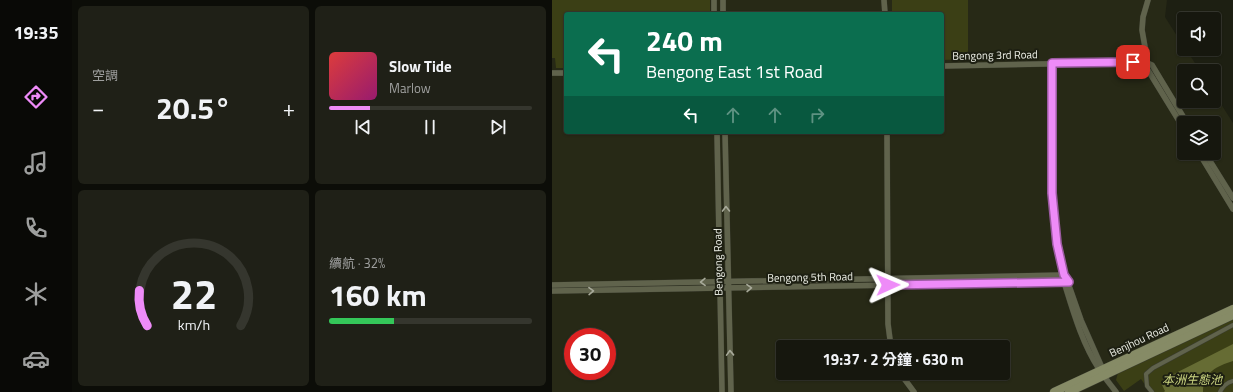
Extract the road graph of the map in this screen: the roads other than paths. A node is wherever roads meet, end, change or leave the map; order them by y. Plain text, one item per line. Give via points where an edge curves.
1 (714, 0) edge
2 (723, 0) edge
3 (884, 0) edge
4 (1148, 0) edge
5 (714, 12) edge
6 (723, 12) edge
7 (885, 12) edge
8 (1145, 62) junction
9 (1052, 63) junction
10 (944, 66) edge
11 (552, 73) edge
12 (564, 73) edge
13 (1183, 116) edge
14 (1177, 118) edge
15 (717, 134) edge
16 (725, 134) edge
17 (887, 134) edge
18 (1203, 160) edge
19 (1209, 160) edge
20 (1233, 198) edge
21 (1233, 209) edge
22 (1064, 275) junction
23 (888, 282) junction
24 (1066, 282) junction
25 (552, 285) edge
26 (720, 285) junction
27 (728, 285) junction
28 (552, 291) edge
29 (1233, 309) edge
30 (1233, 315) edge
31 (1233, 325) edge
32 (890, 340) edge
33 (1102, 372) junction
34 (905, 380) edge
35 (1233, 381) edge
36 (722, 392) edge
37 (731, 392) edge
38 (914, 392) edge
39 (1054, 392) edge
40 (1069, 392) edge
41 (1116, 392) edge
42 (1152, 392) edge
43 (1220, 392) edge

1 - 5 street
2 - 6 street
3 - 7 street
4 - 8 street via 1142,30
8 - 9 street, Bengong 3rd Road
8 - 13 street via 1152,65
8 - 14 street
9 - 10 street, Bengong 3rd Road
9 - 22 street via 1052,193 1057,244
11 - 12 street
15 - 26 street, Bengong Road
27 -> 16 street, Bengong Road
17 - 23 street
18 - 21 street
19 - 20 street
22 - 23 street, Bengong 5th Road
22 - 24 street
23 - 24 street, Bengong 5th Road
23 - 27 street, Bengong 5th Road
23 - 32 street
24 - 33 street
26 -> 25 street, Bengong 5th Road
26 - 27 street, Bengong 5th Road
28 -> 26 street, Bengong 5th Road
26 - 36 street, Bengong Road
37 -> 27 street, Bengong Road
29 - 33 main road, Benjhou Road
30 - 33 main road, Benjhou Road
31 - 42 street via 1153,368 1146,374 1147,386
33 - 39 main road, Benjhou Road
33 - 40 main road, Benjhou Road
33 - 41 street
34 - 38 street
35 - 43 street via 1223,386

